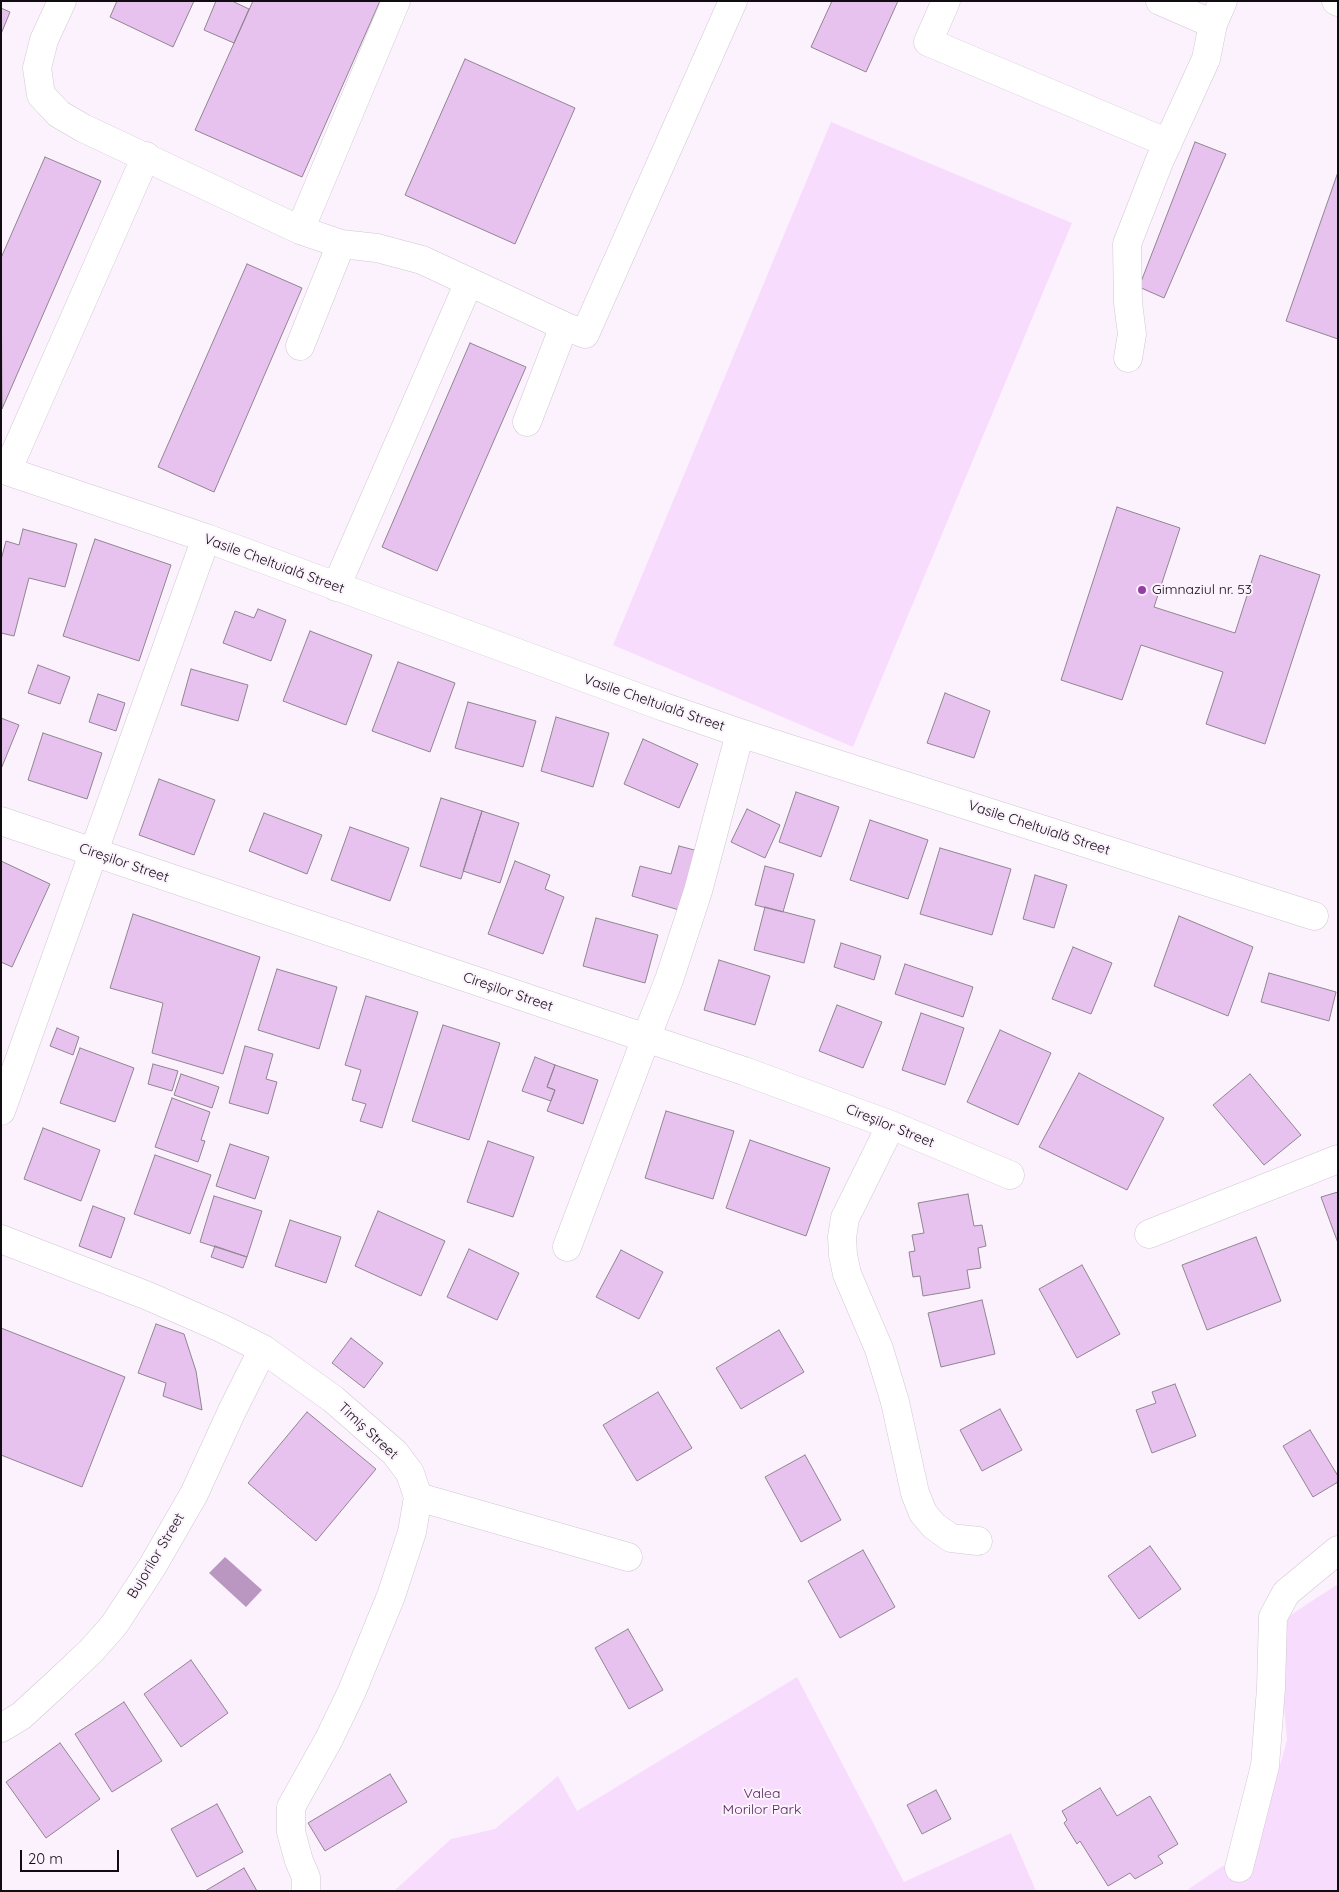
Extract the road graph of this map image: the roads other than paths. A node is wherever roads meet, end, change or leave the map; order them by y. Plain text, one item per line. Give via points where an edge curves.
1 (62, 1) edge
2 (396, 1) edge
3 (733, 1) edge
4 (946, 1) edge
5 (1160, 1) edge
6 (1218, 13) edge
7 (1168, 143) junction
8 (146, 156) junction
9 (300, 230) junction
10 (341, 244) junction
11 (469, 282) junction
12 (564, 326) junction
13 (300, 346) dead end
14 (1128, 358) dead end
15 (527, 422) dead end
16 (4, 470) edge
17 (206, 538) junction
18 (336, 587) junction
19 (740, 733) junction
20 (1, 822) edge
21 (93, 852) junction
22 (1314, 916) dead end
23 (646, 1038) junction
24 (1, 1111) edge
25 (891, 1126) junction
26 (1338, 1159) edge
27 (1010, 1175) dead end
28 (1149, 1234) dead end
29 (1, 1240) edge
30 (567, 1248) dead end
31 (263, 1349) junction
32 (418, 1497) junction
33 (978, 1541) dead end
34 (1338, 1550) edge
35 (628, 1556) dead end
36 (1, 1728) edge
37 (1239, 1868) dead end
38 (306, 1891) edge

1 - 8 street via 44,40 37,68 41,95 59,114 83,128
2 - 9 street
3 - 12 street via 586,334
4 - 7 street via 928,42
5 - 6 street
6 - 7 street via 1206,59
7 - 14 street via 1126,244 1132,334
8 - 9 street
8 - 16 street
9 - 10 street
10 - 11 street via 399,253
10 - 13 street
11 - 12 street
11 - 18 street
12 - 15 street
16 - 17 street, Vasile Cheltuială Street
17 - 18 street, Vasile Cheltuială Street
17 - 21 street
18 - 19 street, Vasile Cheltuială Street
19 - 22 street, Vasile Cheltuială Street
19 - 23 street via 698,891 670,980
20 - 21 street, Cireșilor Street
21 - 23 street, Cireșilor Street
21 - 24 street
23 - 25 street, Cireșilor Street via 744,1070
23 - 30 street
25 - 27 street, Cireșilor Street
25 - 33 street via 845,1218 843,1255 847,1274 879,1349 895,1402 915,1493 923,1513 951,1538
26 - 28 street
29 - 31 street, Timiș Street via 148,1296
31 - 32 street, Timiș Street via 333,1399 395,1453 410,1473
31 - 36 street, Bujorilor Street via 194,1494 114,1625 21,1716
32 - 35 street
32 - 38 street, Timiș Street via 412,1532 391,1596 340,1715 291,1807 291,1832 306,1876
34 - 37 street via 1286,1593 1273,1617 1272,1688 1265,1766

